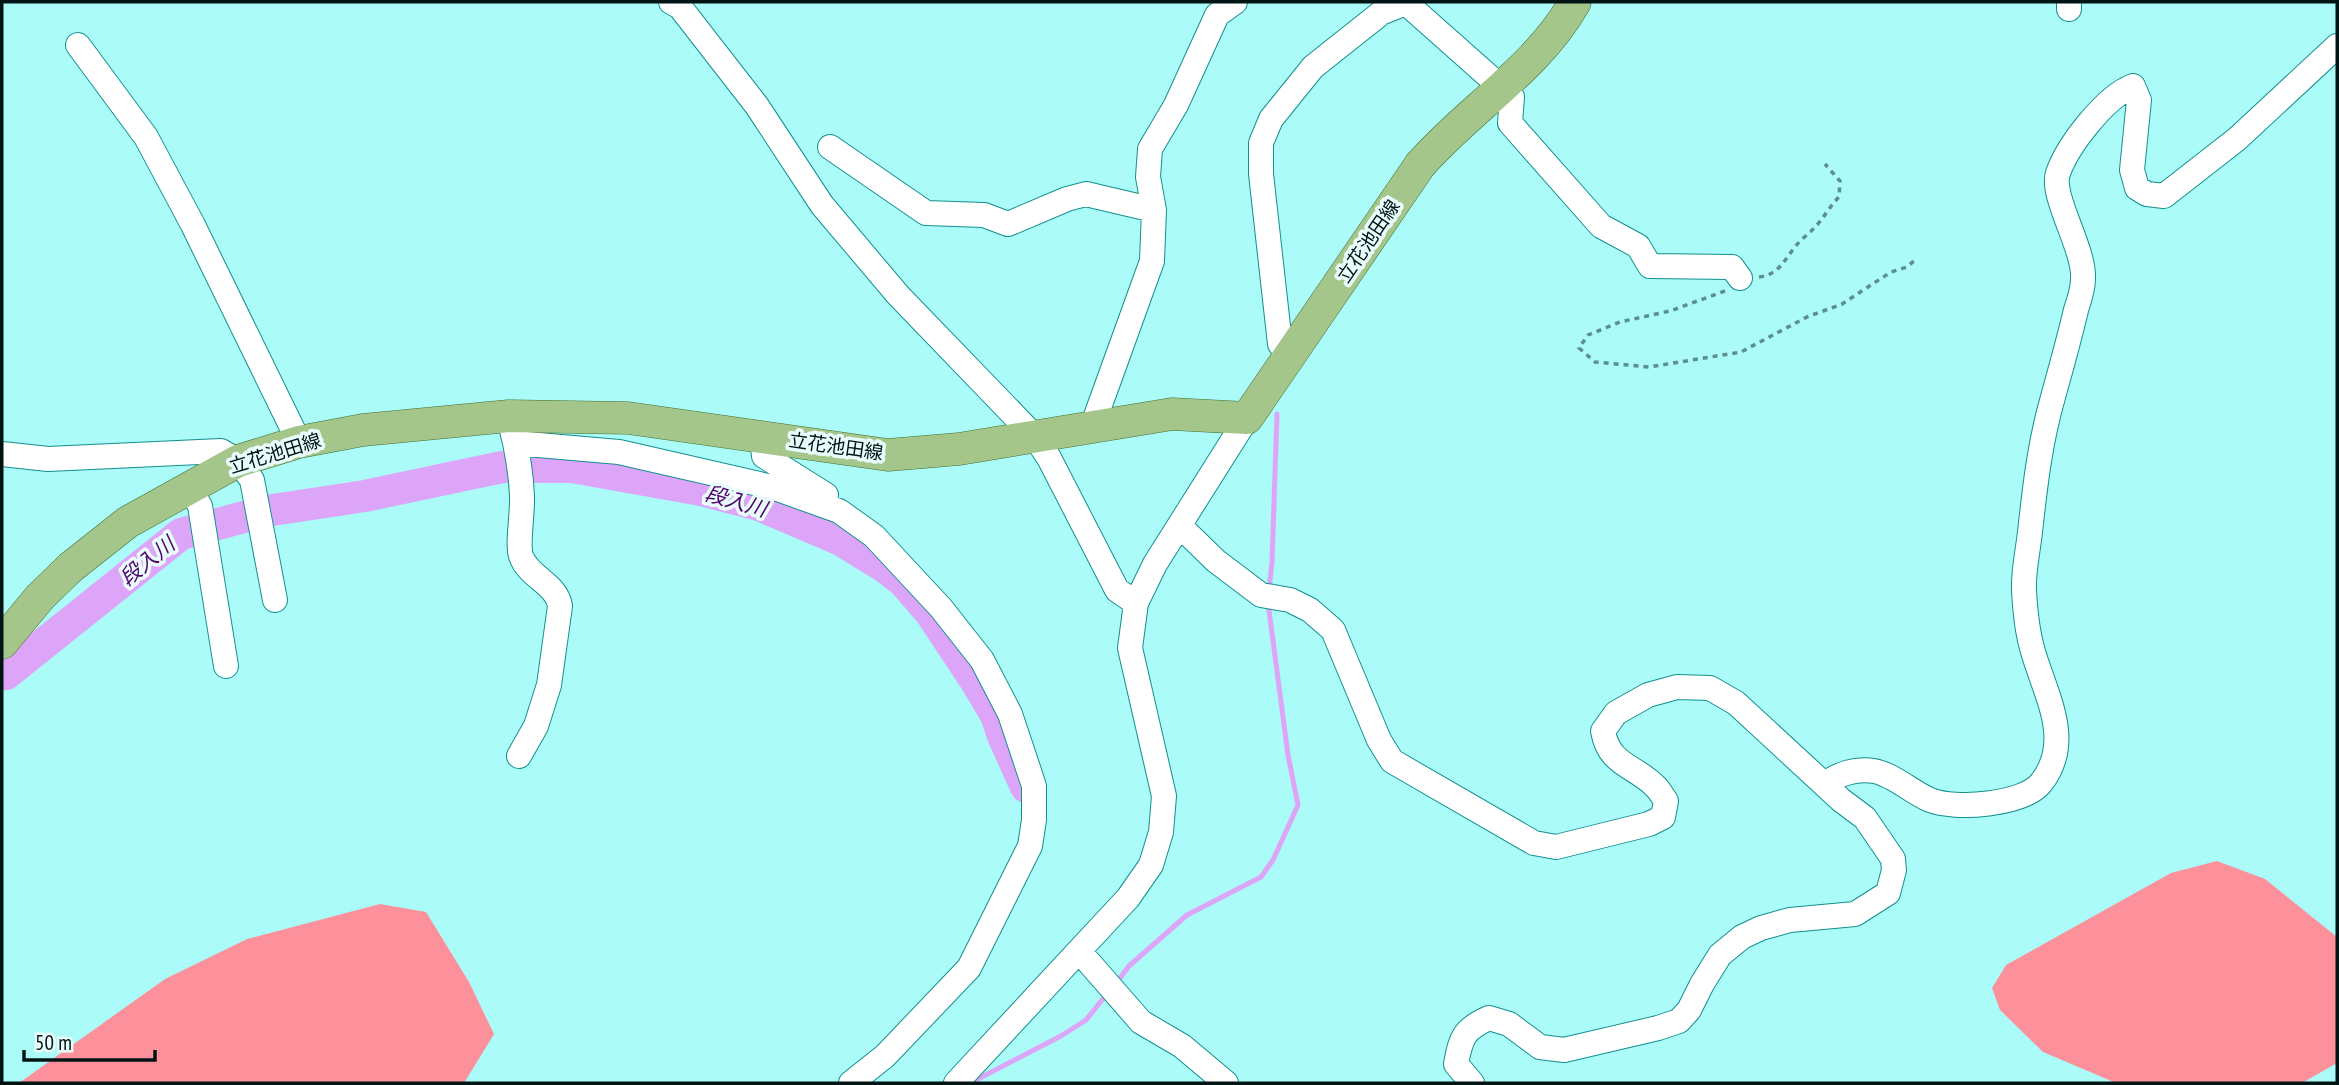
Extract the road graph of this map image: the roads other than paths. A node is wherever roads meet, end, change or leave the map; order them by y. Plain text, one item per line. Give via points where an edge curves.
1 (671, 2) edge
2 (1235, 2) edge
3 (1406, 2) edge
4 (1575, 2) edge
5 (78, 45) dead end
6 (2337, 46) edge
7 (1502, 87) junction
8 (830, 147) dead end
9 (1154, 210) junction
10 (1740, 278) road end
11 (1289, 357) junction
12 (1247, 418) junction
13 (1092, 428) junction
14 (512, 429) junction
15 (762, 436) junction
16 (1035, 437) junction
17 (299, 442) junction
18 (2, 454) edge
19 (238, 461) junction
20 (189, 487) junction
21 (839, 511) junction
22 (1180, 526) junction
23 (275, 600) dead end
24 (1136, 603) junction
25 (2, 643) edge
26 (226, 666) dead end
27 (519, 756) dead end
28 (1824, 784) junction
29 (1079, 951) junction
30 (851, 1083) edge
31 (956, 1083) edge
32 (1226, 1083) edge
33 (1472, 1083) edge

1 - 16 street via 680,7 757,106 830,215 898,295
2 - 9 street via 1217,15 1176,105 1150,149 1148,177
3 - 7 street
3 - 11 street via 1381,13 1313,67 1271,119 1261,143 1280,344
4 - 7 main road, 立花池田線 via 1551,39
5 - 17 street via 146,137
6 - 28 street via 2237,139 2164,196 2137,188 2132,170 2139,100 2133,86 2120,91 2089,124 2057,175 2058,193 2084,280 2042,435 2024,588 2031,646 2057,730 2054,760 2040,785 2016,797 1956,806 1931,801 1875,771 1846,771
7 - 10 street via 1512,97 1510,123 1601,226 1638,246 1650,266 1732,267
7 - 11 main road, 立花池田線 via 1420,165
8 - 9 street via 926,214 984,215 1009,223 1086,194
9 - 13 street via 1152,261
11 - 12 main road, 立花池田線
12 - 13 main road, 立花池田線 via 1172,414
12 - 22 street
13 - 16 main road, 立花池田線
14 - 15 main road, 立花池田線 via 628,418
14 - 17 main road, 立花池田線 via 363,430
14 - 21 street via 772,487
14 - 27 street via 522,496 521,555 560,606 549,685 536,726
15 - 16 main road, 立花池田線 via 888,455
15 - 21 street via 764,456 835,500
16 - 24 street via 1116,590
17 - 19 main road, 立花池田線
18 - 19 street via 48,459 221,451
19 - 20 main road, 立花池田線
19 - 23 street via 252,480
20 - 25 main road, 立花池田線 via 128,522 71,567
20 - 26 street via 200,506
21 - 30 street via 874,536 916,579 982,660 1010,714 1034,786 1030,846 969,968 885,1056
22 - 24 street
22 - 28 street via 1261,595 1290,600 1333,630 1378,740 1392,761 1534,843 1556,848 1663,817 1666,802 1661,794 1615,758 1603,731 1616,713 1648,695 1677,687 1710,688 1736,703
24 - 29 street via 1130,648 1161,773 1161,832 1151,866
28 - 33 street via 1865,818 1893,859 1888,894 1855,914 1790,920 1742,937 1720,956 1679,1021 1658,1028 1564,1050 1540,1047 1509,1024 1489,1018 1472,1025 1460,1043 1457,1064
29 - 31 street
29 - 32 street via 1141,1022 1182,1046

